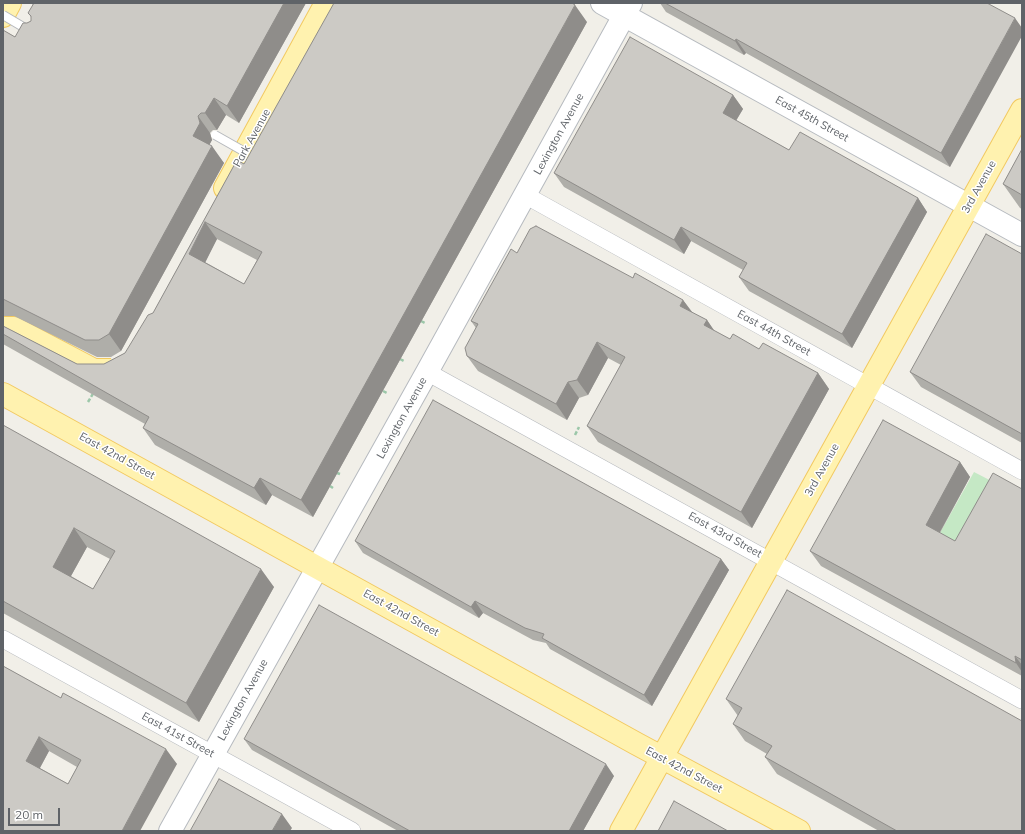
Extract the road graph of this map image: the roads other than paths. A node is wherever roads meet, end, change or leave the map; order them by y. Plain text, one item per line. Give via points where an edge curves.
1 (10, 3) edge
2 (326, 3) edge
3 (602, 3) edge
4 (628, 9) edge
5 (3, 15) edge
6 (38, 35) edge
7 (1022, 110) edge
8 (215, 135) dead end
9 (245, 152) junction
10 (525, 195) junction
11 (969, 205) junction
12 (214, 207) edge
13 (1022, 235) edge
14 (3, 328) edge
15 (130, 360) edge
16 (427, 372) junction
17 (869, 385) junction
18 (3, 394) edge
19 (1022, 470) edge
20 (771, 560) junction
21 (318, 567) junction
22 (3, 639) edge
23 (1022, 700) edge
24 (213, 754) junction
25 (662, 758) junction
26 (170, 831) edge
27 (352, 831) edge
28 (621, 831) edge
29 (799, 831) edge

1 - 5 main road
2 - 9 main road, Park Avenue
3 - 4 main road, East 45th Street
4 - 10 main road, Lexington Avenue
4 - 11 main road, East 45th Street
5 - 6 lane, bridge
7 - 11 main road, 3rd Avenue
8 - 9 lane, bridge
9 - 12 main road, Park Avenue
10 - 16 main road, Lexington Avenue
10 - 17 street, East 44th Street
11 - 13 main road, East 45th Street
11 - 17 main road, 3rd Avenue
14 - 15 main road, bridge via 18,330 94,370 115,369
16 - 20 street, East 43rd Street
16 - 21 main road, Lexington Avenue
17 - 19 street, East 44th Street
17 - 20 main road, 3rd Avenue
18 - 21 main road, East 42nd Street
20 - 23 street, East 43rd Street
20 - 25 main road, 3rd Avenue
21 - 24 main road, Lexington Avenue
21 - 25 main road, East 42nd Street
22 - 24 street, East 41st Street
24 - 26 main road, Lexington Avenue
24 - 27 street, East 41st Street
25 - 28 main road, 3rd Avenue
25 - 29 main road, East 42nd Street

